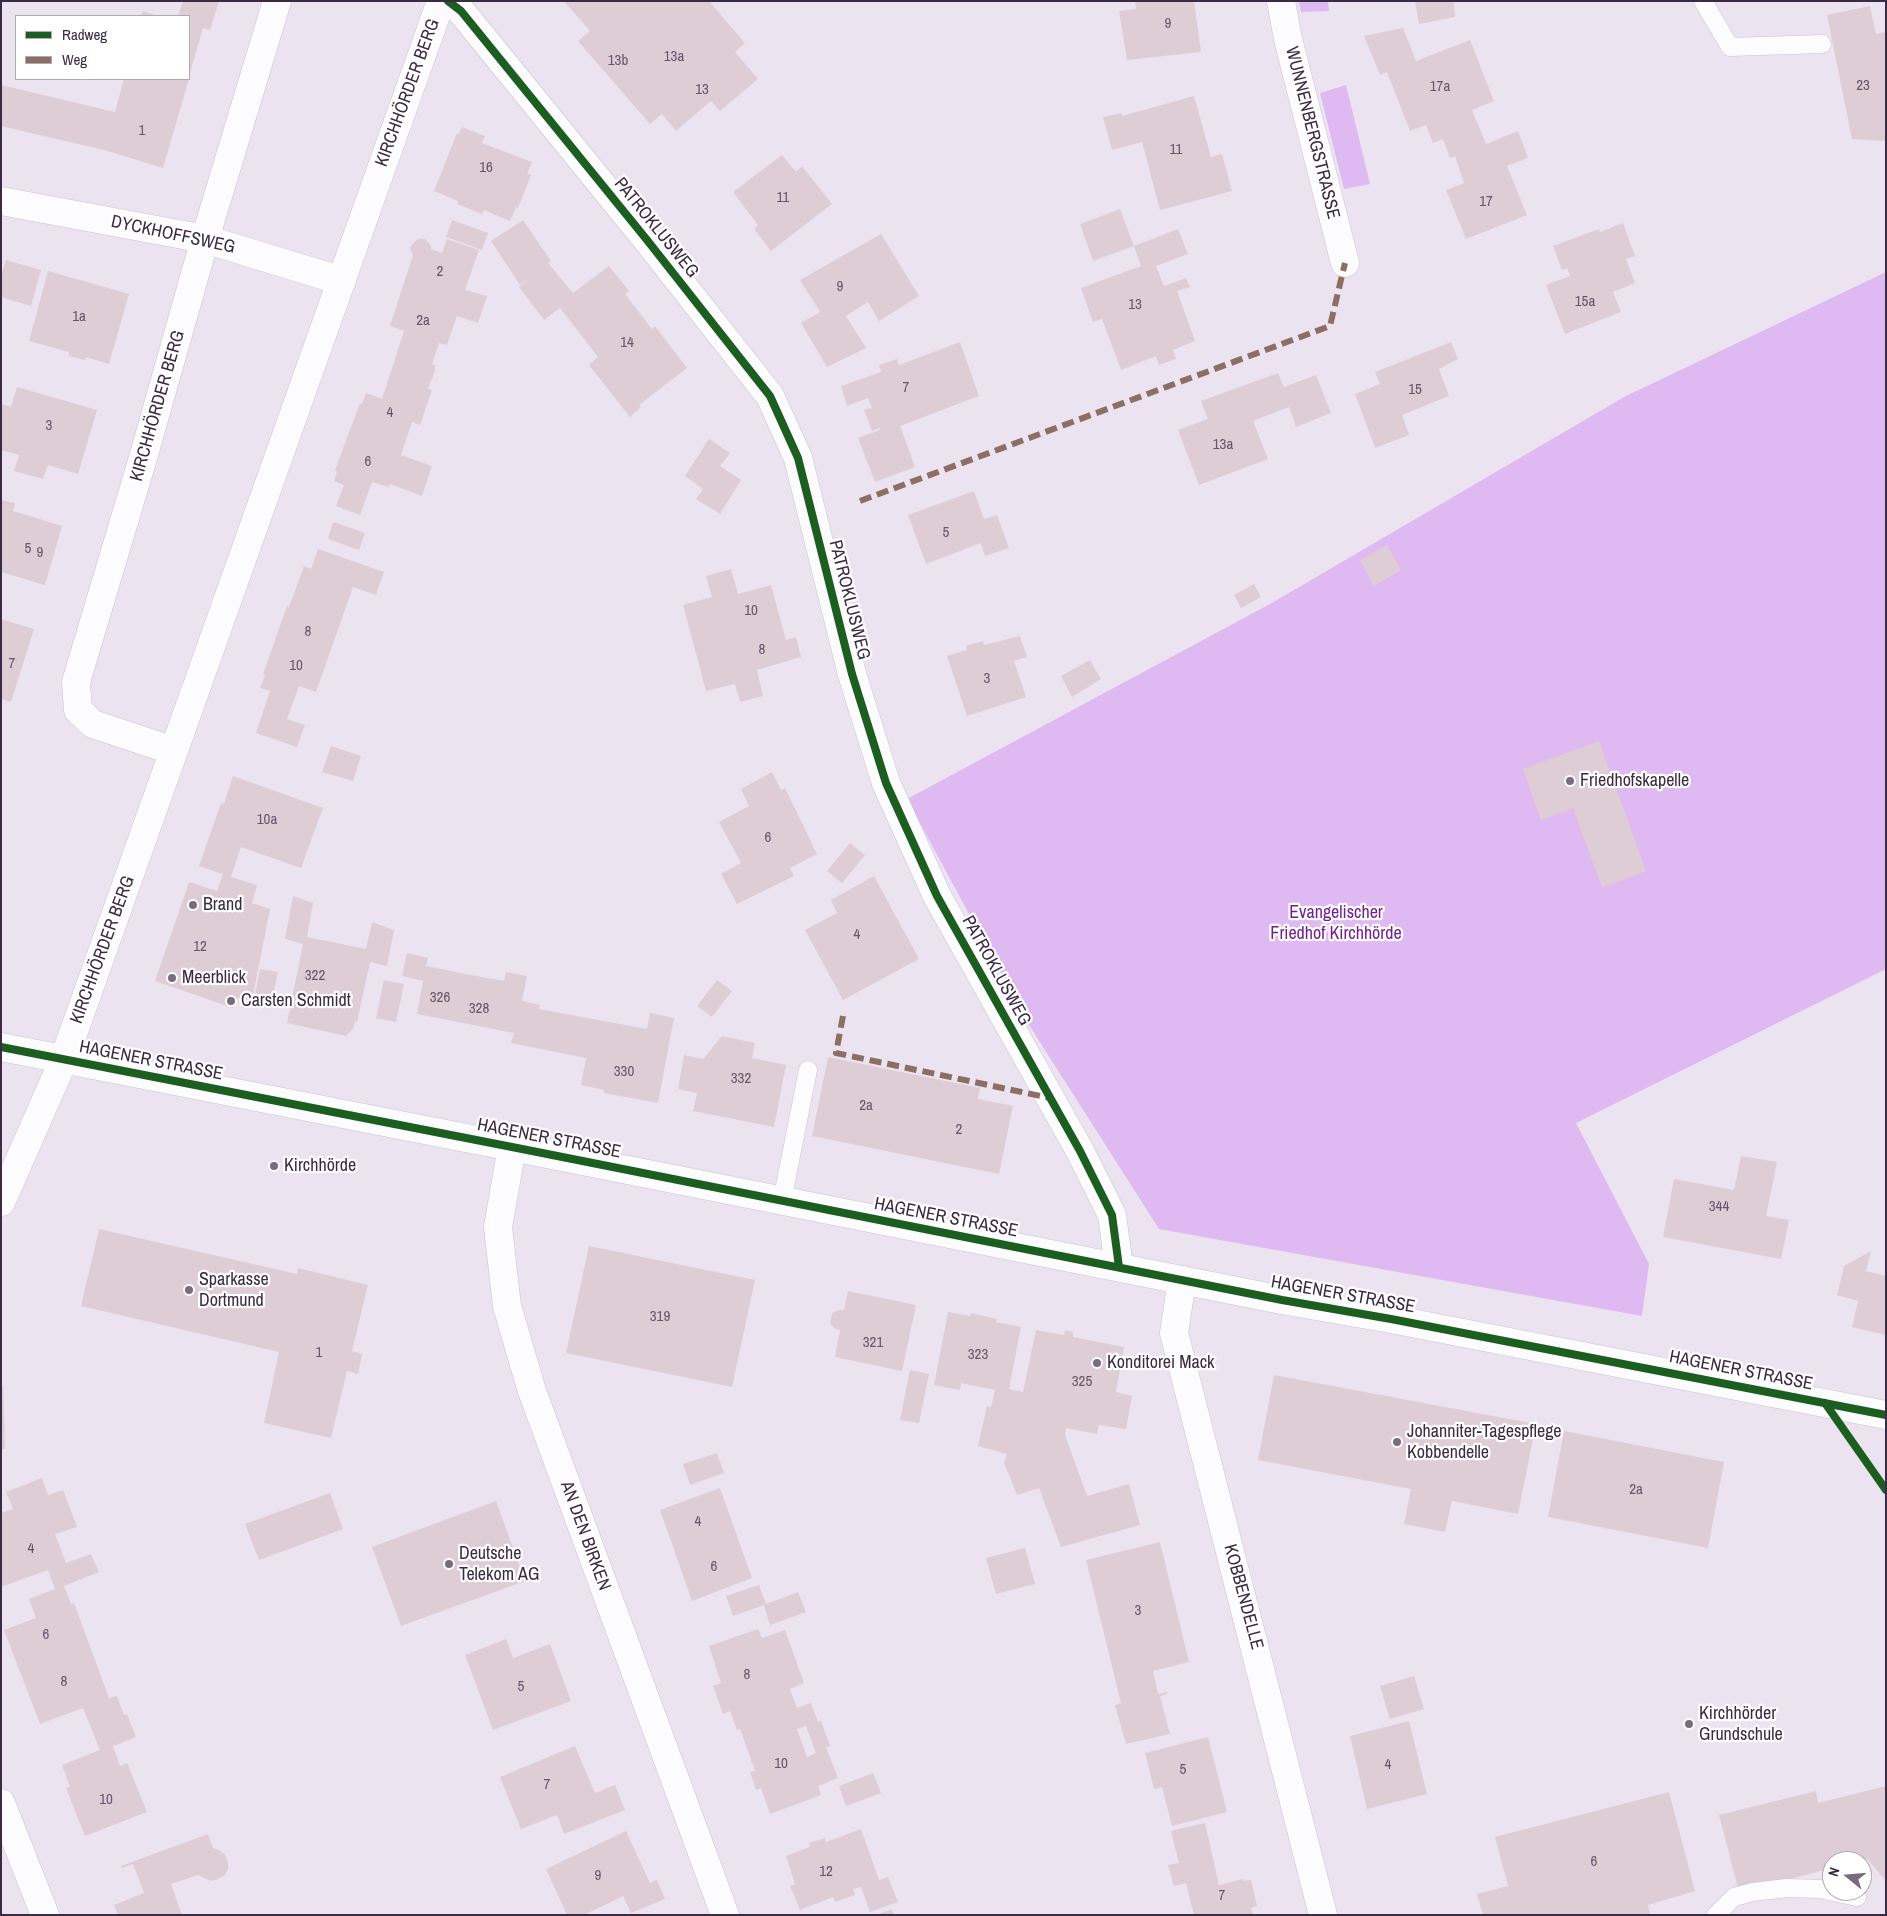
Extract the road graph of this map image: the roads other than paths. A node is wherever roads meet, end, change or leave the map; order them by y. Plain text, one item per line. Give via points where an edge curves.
1 (277, 1) edge
2 (1282, 1) edge
3 (1703, 1) edge
4 (452, 4) edge
5 (1822, 44) dead end
6 (1, 201) edge
7 (205, 239) junction
8 (1345, 263) dead end
9 (342, 281) junction
10 (174, 751) junction
11 (1, 1047) edge
12 (64, 1059) junction
13 (808, 1070) dead end
14 (512, 1147) junction
15 (782, 1201) junction
16 (1, 1202) edge
17 (1119, 1267) junction
18 (1182, 1280) junction
19 (1886, 1415) edge
20 (1, 1803) edge
21 (1822, 1889) edge
22 (42, 1913) edge
23 (725, 1915) edge
24 (1323, 1915) edge
25 (1716, 1915) edge

1 - 7 street, KIRCHHÖRDER BERG
2 - 8 street, WUNNENBERGSTRASSE via 1288,39
3 - 5 lane via 1730,47
4 - 9 street, KIRCHHÖRDER BERG
4 - 17 street, PATROKLUSWEG via 770,396 798,458 852,674 886,784 937,896 1080,1151 1112,1215
6 - 7 street, DYCKHOFFSWEG
7 - 9 street, DYCKHOFFSWEG
7 - 10 street, KIRCHHÖRDER BERG via 76,682 78,710 94,724
9 - 10 street, KIRCHHÖRDER BERG
10 - 12 street, KIRCHHÖRDER BERG
11 - 12 street, HAGENER STRASSE
12 - 14 street, HAGENER STRASSE
12 - 16 street, KIRCHHÖRDER BERG
13 - 15 lane
14 - 15 street, HAGENER STRASSE
14 - 23 street, AN DEN BIRKEN via 498,1227 510,1316 532,1391
15 - 17 street, HAGENER STRASSE
17 - 18 street, HAGENER STRASSE
18 - 19 street, HAGENER STRASSE
18 - 24 street, KOBBENDELLE via 1174,1333
20 - 22 street
21 - 25 lane via 1787,1888 1753,1892 1734,1897

